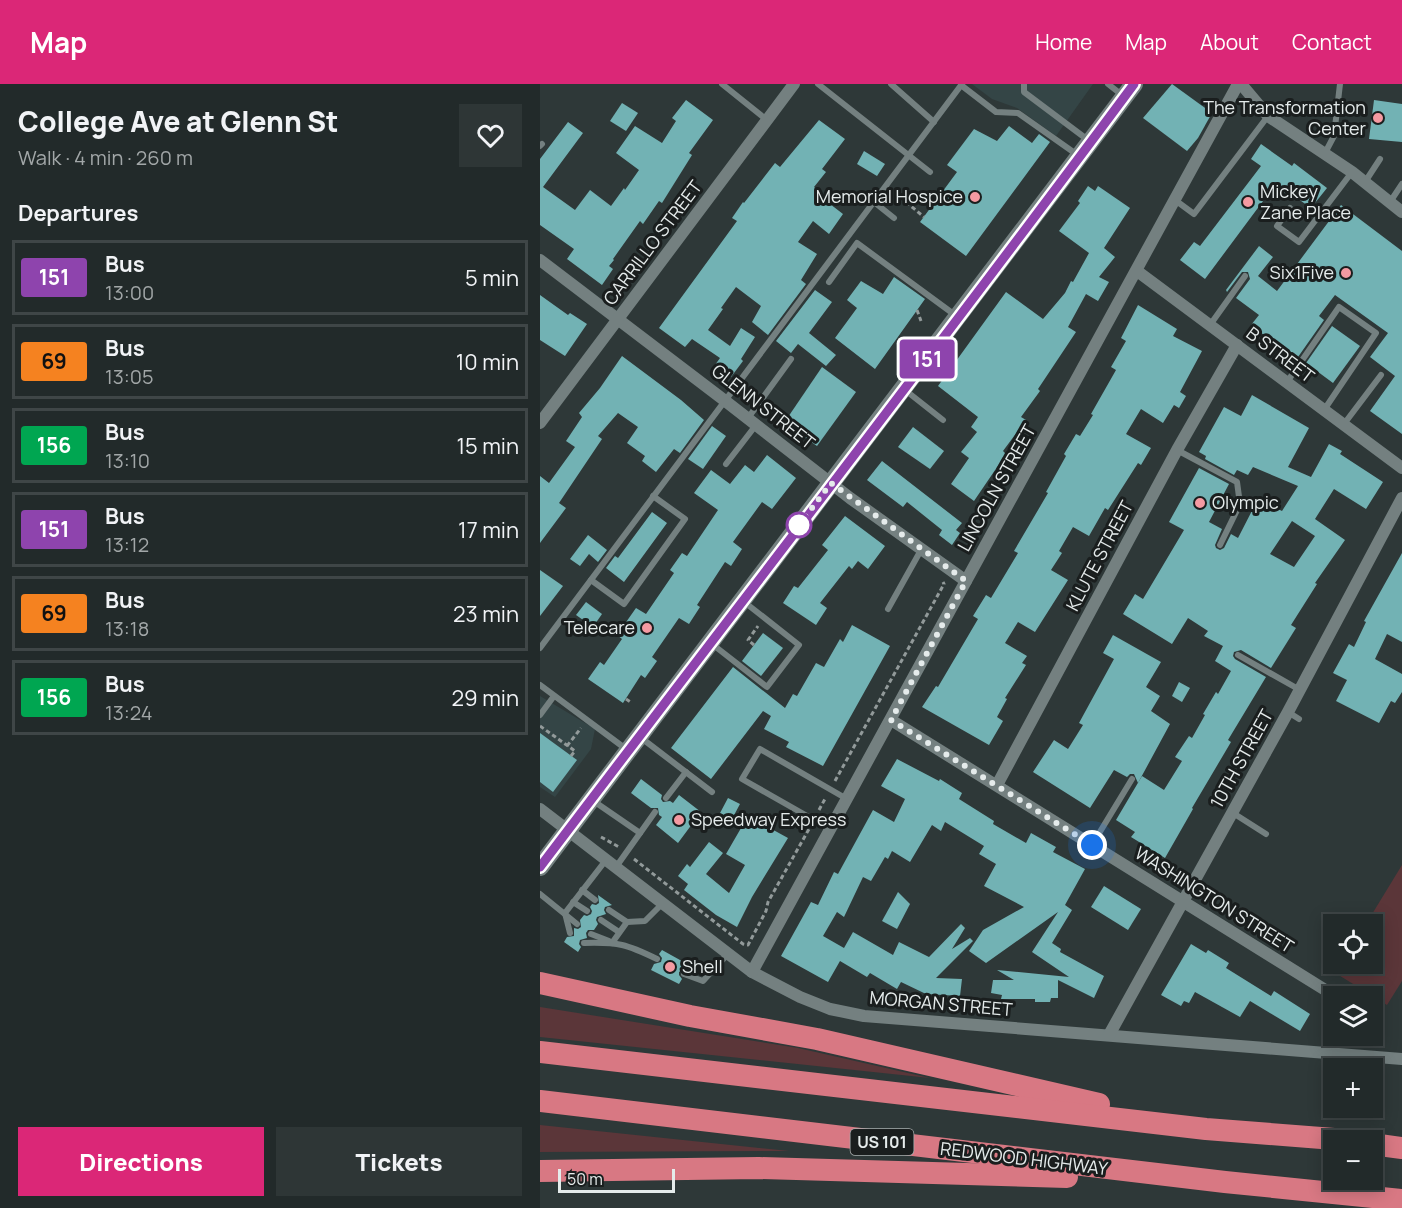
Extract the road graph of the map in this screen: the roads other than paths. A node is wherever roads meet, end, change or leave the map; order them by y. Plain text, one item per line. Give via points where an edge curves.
1 (722, 84) edge
2 (794, 84) edge
3 (818, 84) edge
4 (891, 84) edge
5 (1024, 84) edge
6 (1108, 84) edge
7 (1240, 84) edge
8 (1340, 84) edge
9 (962, 85) edge
10 (1129, 90) edge
11 (1268, 116) junction
12 (767, 120) junction
13 (934, 122) junction
14 (1085, 149) junction
15 (1325, 153) junction
16 (909, 156) junction
17 (1380, 159) dead end
18 (930, 172) dead end
19 (1352, 172) junction
20 (1365, 182) junction
21 (1402, 184) edge
22 (1175, 200) junction
23 (874, 202) junction
24 (1390, 202) junction
25 (1290, 208) dead end
26 (1402, 212) edge
27 (894, 218) dead end
28 (540, 261) edge
29 (1137, 271) junction
30 (1245, 276) dead end
31 (829, 282) dead end
32 (958, 317) junction
33 (618, 320) junction
34 (1210, 325) junction
35 (1237, 345) junction
36 (791, 359) dead end
37 (1382, 375) dead end
38 (1287, 382) junction
39 (905, 390) junction
40 (724, 400) junction
41 (1324, 410) junction
42 (944, 420) dead end
43 (752, 422) junction
44 (540, 423) edge
45 (1344, 424) junction
46 (1177, 450) junction
47 (726, 464) dead end
48 (1402, 468) edge
49 (831, 483) junction
50 (653, 496) junction
51 (1402, 498) edge
52 (1220, 545) dead end
53 (921, 550) junction
54 (591, 580) junction
55 (966, 581) junction
56 (742, 601) junction
57 (888, 609) dead end
58 (711, 643) junction
59 (540, 648) edge
60 (1238, 655) dead end
61 (540, 685) edge
62 (1300, 690) junction
63 (554, 696) junction
64 (540, 715) edge
65 (891, 720) junction
66 (634, 744) junction
67 (686, 772) junction
68 (1132, 779) dead end
69 (997, 786) junction
70 (712, 792) dead end
71 (666, 798) dead end
72 (592, 799) junction
73 (847, 800) junction
74 (540, 809) edge
75 (655, 812) dead end
76 (1233, 813) junction
77 (831, 829) junction
78 (567, 830) junction
79 (640, 834) junction
80 (1266, 834) dead end
81 (1092, 845) junction
82 (611, 864) junction
83 (540, 867) edge
84 (582, 890) junction
85 (540, 894) edge
86 (595, 900) dead end
87 (573, 902) junction
88 (1184, 902) junction
89 (662, 904) junction
90 (609, 910) dead end
91 (587, 911) dead end
92 (565, 913) junction
93 (602, 920) dead end
94 (627, 922) junction
95 (577, 924) dead end
96 (619, 932) junction
97 (570, 933) dead end
98 (591, 934) dead end
99 (584, 943) dead end
100 (612, 943) junction
101 (728, 954) junction
102 (657, 959) dead end
103 (752, 972) junction
104 (684, 974) dead end
105 (540, 983) edge
106 (1323, 989) edge
107 (1109, 1035) junction
108 (540, 1052) edge
109 (1402, 1059) edge
110 (540, 1101) edge
111 (1206, 1129) junction
112 (1323, 1138) edge
113 (1383, 1145) edge
114 (1402, 1148) edge
115 (540, 1171) edge
116 (1225, 1182) junction
117 (1402, 1200) edge

1 - 12 lane
2 - 12 street, CARRILLO STREET
3 - 16 lane
4 - 13 lane
5 - 14 lane via 1024,92
6 - 10 lane
7 - 11 street
7 - 22 street, LINCOLN STREET
8 - 15 lane via 1334,136
9 - 13 lane
9 - 14 lane via 996,112 1018,113
10 - 14 main road
11 - 15 street
11 - 22 lane via 1194,214
12 - 33 street, CARRILLO STREET
13 - 16 lane
14 - 32 main road
15 - 19 street
16 - 18 lane
16 - 23 lane
17 - 20 lane
19 - 20 street
19 - 25 lane via 1299,242 1277,226
20 - 24 street
21 - 24 lane
22 - 29 street, LINCOLN STREET
23 - 27 lane
23 - 40 lane
24 - 26 street
28 - 33 street, GLENN STREET
29 - 34 street, B STREET
29 - 55 street, LINCOLN STREET
30 - 34 lane
31 - 32 lane via 857,243
32 - 39 main road
33 - 40 street, GLENN STREET
33 - 44 street, CARRILLO STREET
34 - 35 street, B STREET
35 - 38 street, B STREET
35 - 46 street, KLUTE STREET
36 - 43 lane
37 - 45 lane
38 - 41 street, B STREET
38 - 41 lane via 1339,307 1376,333
39 - 42 lane
39 - 49 main road
40 - 43 street, GLENN STREET
40 - 50 lane
41 - 45 street, B STREET
43 - 47 lane
43 - 49 street, GLENN STREET
45 - 48 street, B STREET
46 - 52 lane via 1237,482 1240,504
46 - 69 street, KLUTE STREET
49 - 53 street, GLENN STREET
49 - 56 main road
50 - 54 lane
50 - 54 lane via 685,519 624,604
51 - 62 street, 10TH STREET
53 - 55 street, GLENN STREET
53 - 57 lane
54 - 59 lane
55 - 65 street, LINCOLN STREET
56 - 58 main road
56 - 58 lane via 799,645 767,687
58 - 66 main road
60 - 62 lane
61 - 63 lane
62 - 76 street, 10TH STREET via 1294,715
63 - 64 lane
63 - 66 lane
65 - 69 street, WASHINGTON STREET
65 - 73 street, LINCOLN STREET
66 - 67 lane
66 - 72 main road
67 - 70 lane
67 - 71 lane
68 - 81 lane
69 - 81 street, WASHINGTON STREET
72 - 78 main road
72 - 79 lane
73 - 77 street, LINCOLN STREET
73 - 77 lane via 760,749 742,779
74 - 78 street, MORGAN STREET
75 - 79 lane
76 - 80 lane
76 - 88 street, 10TH STREET
77 - 103 street, LINCOLN STREET
78 - 82 street, MORGAN STREET
78 - 83 main road
79 - 82 lane
81 - 88 street, WASHINGTON STREET
82 - 84 lane
82 - 89 street, MORGAN STREET
84 - 86 lane
84 - 87 lane
85 - 92 lane
87 - 91 lane
87 - 92 lane
88 - 106 street, WASHINGTON STREET
88 - 107 street, 10TH STREET
89 - 94 lane via 645,921
89 - 101 street, MORGAN STREET
90 - 94 lane
92 - 95 lane
92 - 97 lane
93 - 96 lane
94 - 96 lane
96 - 100 lane
98 - 100 lane
99 - 100 lane
100 - 102 lane via 630,946
101 - 103 street, MORGAN STREET
101 - 104 lane via 703,981
103 - 107 street, MORGAN STREET via 830,1009 864,1016
105 - 111 highway via 818,1039
107 - 109 street, MORGAN STREET
108 - 111 highway
110 - 116 highway, REDWOOD HIGHWAY / US 101
111 - 112 highway
113 - 114 highway
115 - 116 highway via 759,1168
116 - 117 highway, REDWOOD HIGHWAY / US 101

